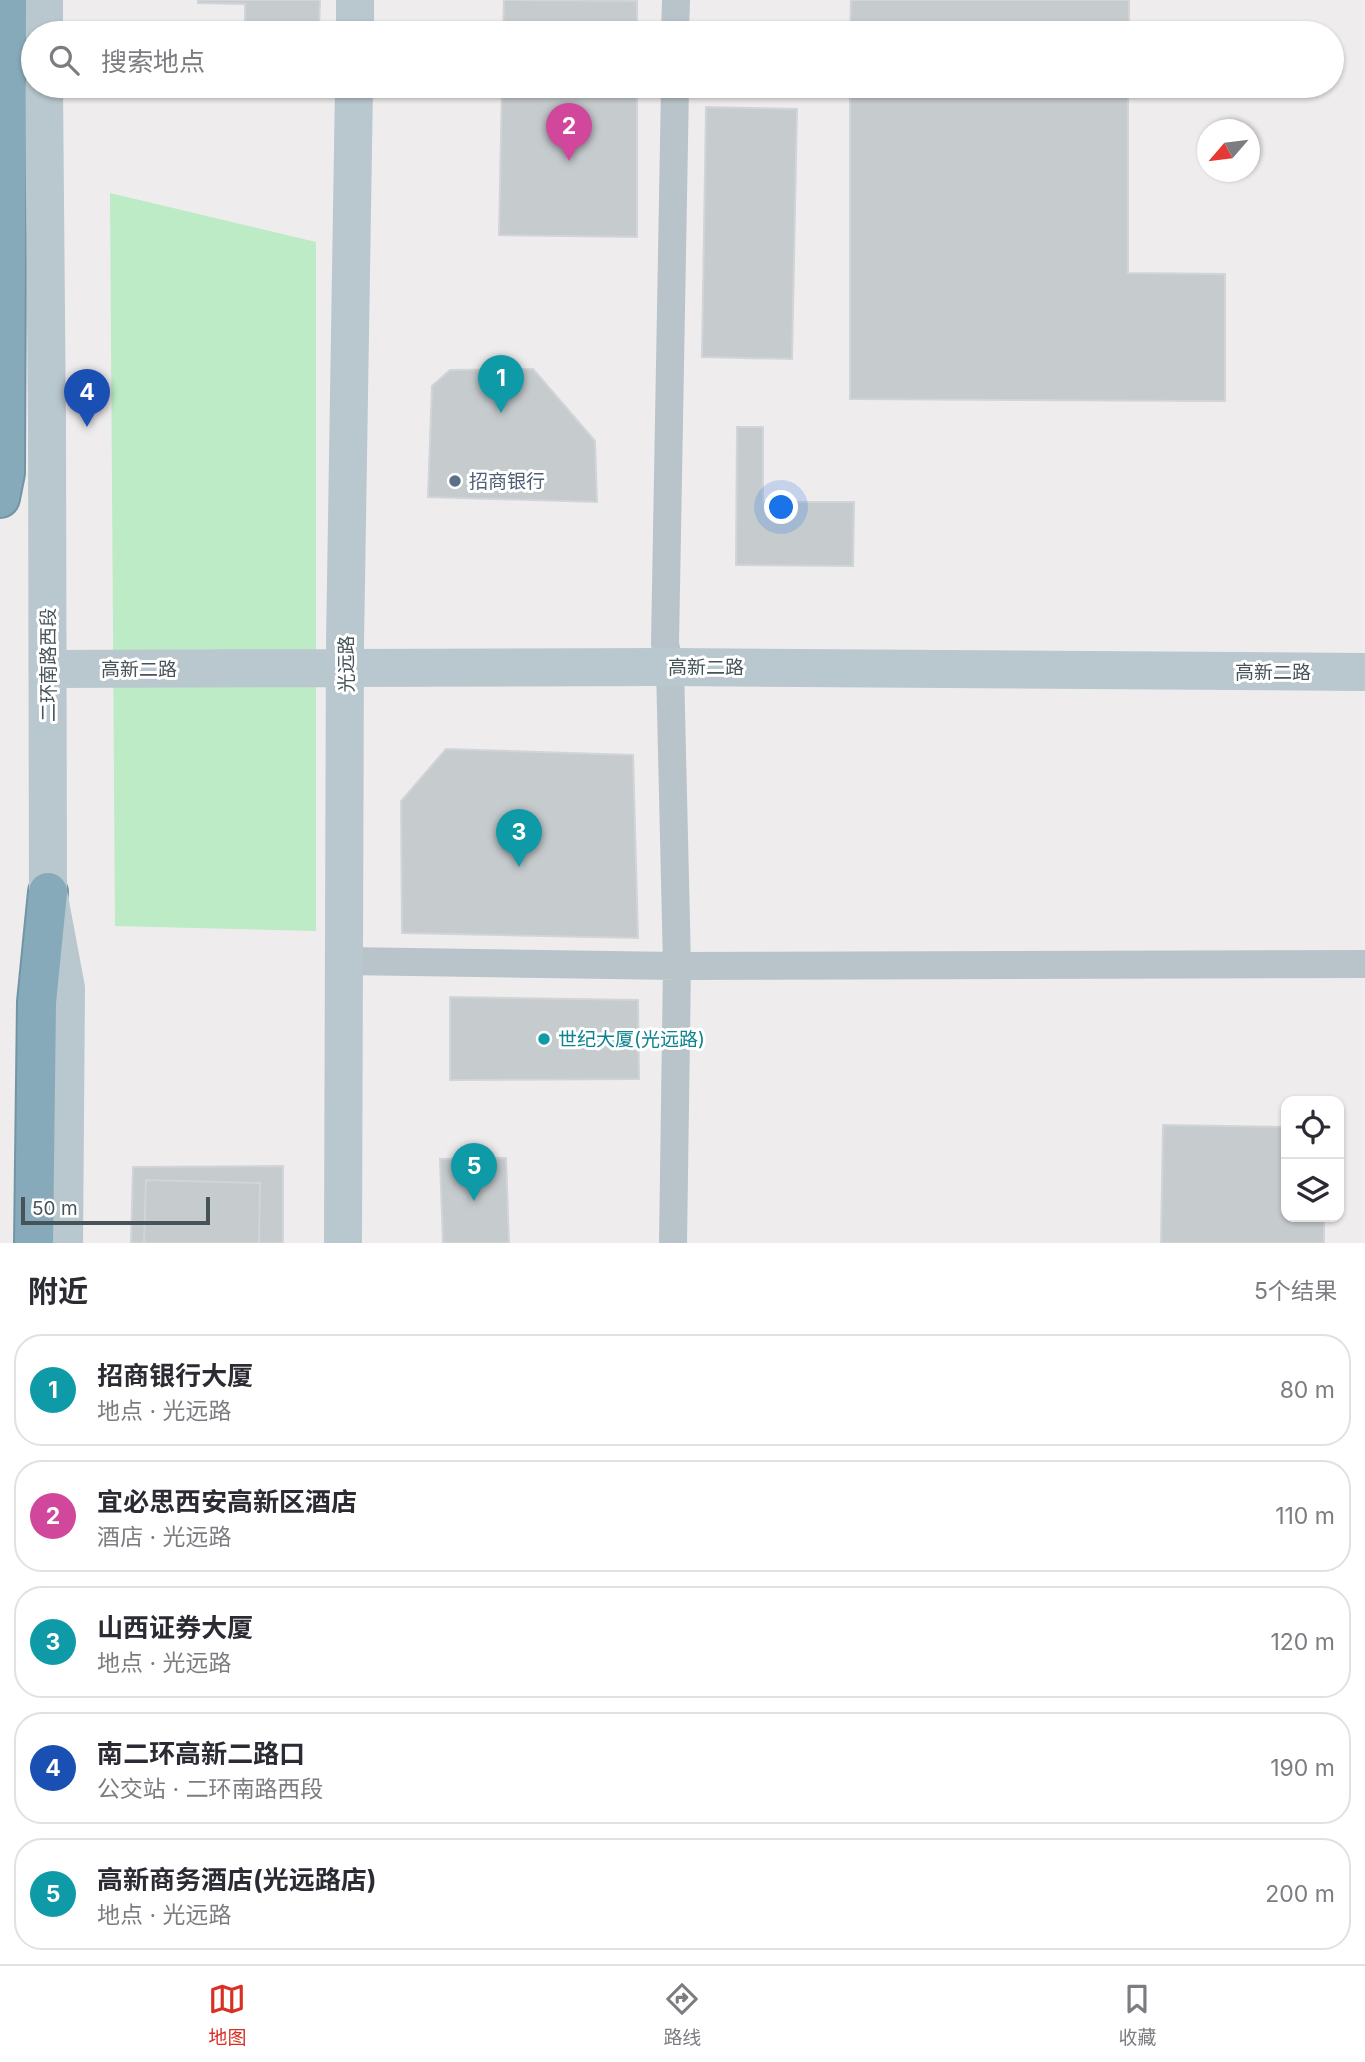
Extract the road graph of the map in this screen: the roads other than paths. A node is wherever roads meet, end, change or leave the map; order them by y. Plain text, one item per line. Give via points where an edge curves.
1 (7, 0) edge
2 (44, 0) edge
3 (355, 0) edge
4 (676, 0) edge
5 (44, 21) edge
6 (355, 21) edge
7 (676, 21) edge
8 (44, 98) edge
9 (354, 98) edge
10 (675, 98) edge
11 (0, 498) edge
12 (1365, 646) edge
13 (48, 656) junction
14 (345, 656) junction
15 (668, 656) junction
16 (1365, 672) edge
17 (48, 892) junction
18 (345, 961) junction
19 (1365, 964) edge
20 (677, 965) junction
21 (34, 1243) edge
22 (64, 1243) edge
23 (343, 1243) edge
24 (673, 1243) edge

1 - 11 highway via 5,473
2 - 5 street
3 - 6 street
4 - 7 street
8 - 13 street, 二环南路西段
9 - 14 street, 光远路
10 - 15 street
12 - 15 street, 高新二路
13 - 14 street, 高新二路
13 - 17 street, 二环南路西段
14 - 15 street, 高新二路
14 - 18 street, 光远路
15 - 16 street, 高新二路
15 - 20 street
17 - 21 highway via 37,1002
17 - 22 street, 二环南路西段 via 66,988
18 - 20 street
18 - 23 street, 光远路
19 - 20 street
20 - 24 street

